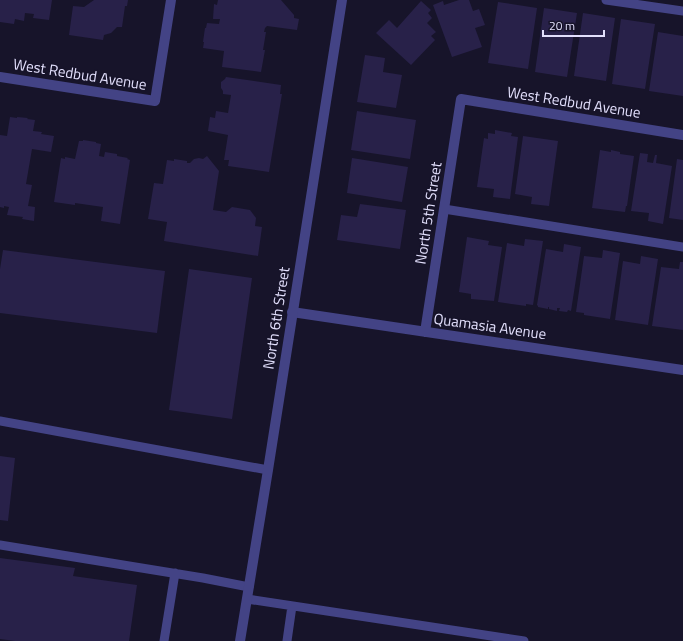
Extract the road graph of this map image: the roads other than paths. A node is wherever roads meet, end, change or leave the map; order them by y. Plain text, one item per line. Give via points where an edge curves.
1 (171, 0) edge
2 (342, 0) edge
3 (606, 0) edge
4 (683, 11) edge
5 (0, 77) edge
6 (461, 99) joint
7 (683, 135) edge
8 (444, 209) junction
9 (683, 247) edge
10 (292, 312) junction
11 (424, 332) junction
12 (683, 370) edge
13 (0, 421) edge
14 (268, 470) junction
15 (0, 545) edge
16 (175, 574) junction
17 (249, 587) junction
18 (247, 599) junction
19 (292, 606) junction
20 (164, 641) edge
21 (240, 641) edge
22 (287, 641) edge
23 (524, 641) edge

1 - 5 street, West Redbud Avenue via 155,102
2 - 10 street, North 6th Street
3 - 4 lane
6 - 7 street, West Redbud Avenue
6 - 8 street, North 5th Street
8 - 9 lane
8 - 11 street, North 5th Street
10 - 11 street, Quamasia Avenue
10 - 14 street, North 6th Street
11 - 12 street, Quamasia Avenue
13 - 14 lane
14 - 17 street, North 6th Street
15 - 16 lane
16 - 17 lane
16 - 20 lane
17 - 18 street, North 6th Street
18 - 19 lane
18 - 21 street, North 6th Street
19 - 22 lane
19 - 23 lane

